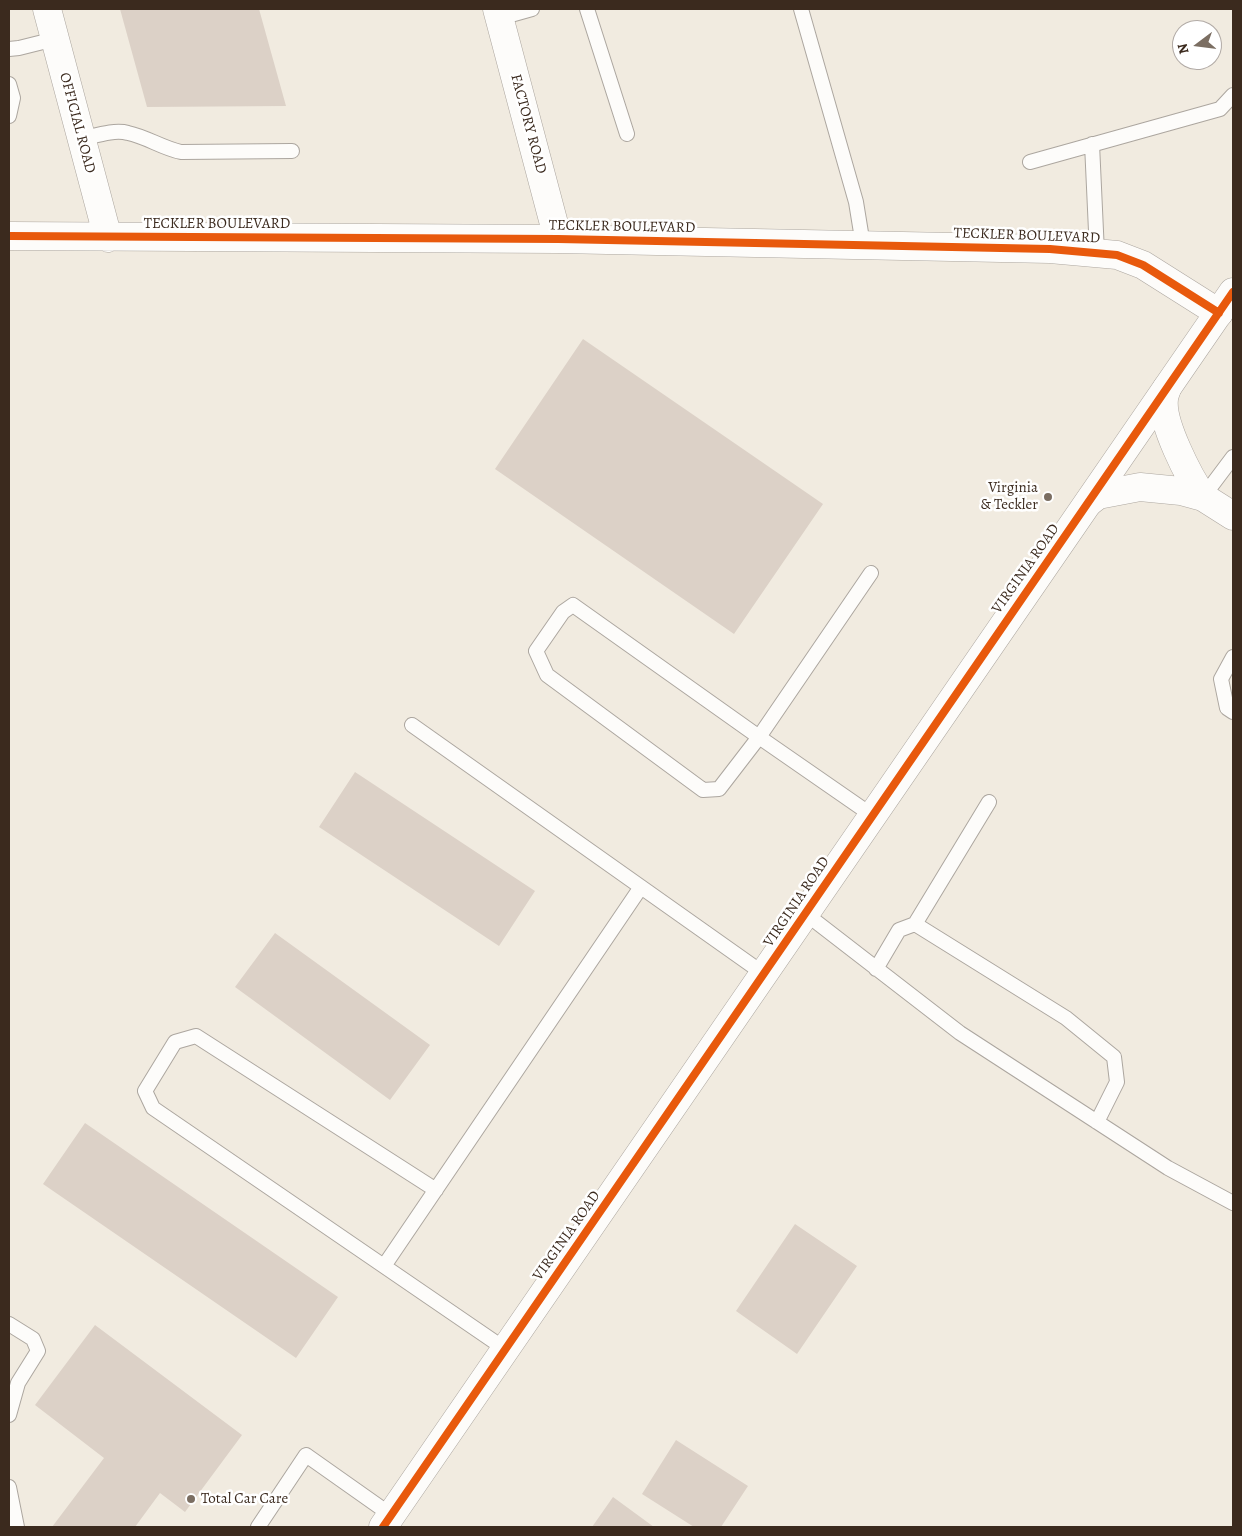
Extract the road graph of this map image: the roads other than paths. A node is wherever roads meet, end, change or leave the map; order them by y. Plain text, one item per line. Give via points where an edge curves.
1 (47, 9) edge
2 (532, 9) edge
3 (587, 9) edge
4 (801, 9) edge
5 (498, 13) edge
6 (55, 39) junction
7 (9, 49) edge
8 (9, 84) edge
9 (1233, 95) edge
10 (9, 116) edge
11 (627, 134) dead end
12 (81, 139) junction
13 (1092, 144) junction
14 (292, 151) dead end
15 (1030, 162) dead end
16 (9, 236) edge
17 (108, 238) junction
18 (558, 240) junction
19 (863, 245) junction
20 (1097, 253) junction
21 (1226, 303) edge
22 (1167, 388) junction
23 (1233, 457) edge
24 (1203, 497) junction
25 (1089, 502) junction
26 (1233, 516) edge
27 (871, 573) dead end
28 (1233, 657) edge
29 (1233, 712) edge
30 (412, 725) dead end
31 (759, 737) junction
32 (989, 802) dead end
33 (872, 816) junction
34 (641, 887) junction
35 (806, 914) junction
36 (915, 924) junction
37 (876, 969) junction
38 (764, 974) junction
39 (1097, 1122) junction
40 (436, 1190) junction
41 (1233, 1203) edge
42 (384, 1266) junction
43 (9, 1324) edge
44 (506, 1349) junction
45 (9, 1415) edge
46 (9, 1487) edge
47 (387, 1521) edge
48 (17, 1527) edge
49 (258, 1527) edge

1 - 6 street, OFFICIAL ROAD
2 - 5 lane
3 - 11 lane
4 - 19 lane via 856,202
5 - 18 street, FACTORY ROAD
6 - 7 lane
6 - 12 street, OFFICIAL ROAD
8 - 10 lane via 13,98
9 - 13 lane via 1220,109
12 - 14 lane via 127,132 181,152
12 - 17 street, OFFICIAL ROAD
13 - 15 lane
13 - 20 lane
16 - 17 street, TECKLER BOULEVARD
17 - 18 street, TECKLER BOULEVARD
18 - 19 street, TECKLER BOULEVARD
19 - 20 street, TECKLER BOULEVARD via 1050,248
20 - 21 street, TECKLER BOULEVARD via 1117,254
21 - 22 street, VIRGINIA ROAD
22 - 24 street via 1164,400 1169,429
22 - 25 street, VIRGINIA ROAD
23 - 24 lane
24 - 25 street via 1140,487 1098,494
24 - 26 street
25 - 33 street, VIRGINIA ROAD
27 - 31 lane
28 - 29 lane via 1221,679 1227,708
30 - 34 lane
31 - 31 lane via 719,789 704,790 547,675 536,650 563,612 573,605
31 - 33 lane
32 - 36 lane
33 - 35 street, VIRGINIA ROAD
34 - 38 lane
34 - 40 lane
35 - 37 lane
35 - 38 street, VIRGINIA ROAD
36 - 37 lane via 899,930
36 - 39 lane via 1066,1018 1114,1057 1117,1082
37 - 39 lane via 960,1033
38 - 44 street, VIRGINIA ROAD
39 - 41 lane via 1168,1168
40 - 42 lane
40 - 42 lane via 196,1036 175,1042 145,1091 154,1108
42 - 44 lane
43 - 45 lane via 33,1338 38,1351 18,1382
44 - 47 street, VIRGINIA ROAD
46 - 48 lane
47 - 49 lane via 306,1454

